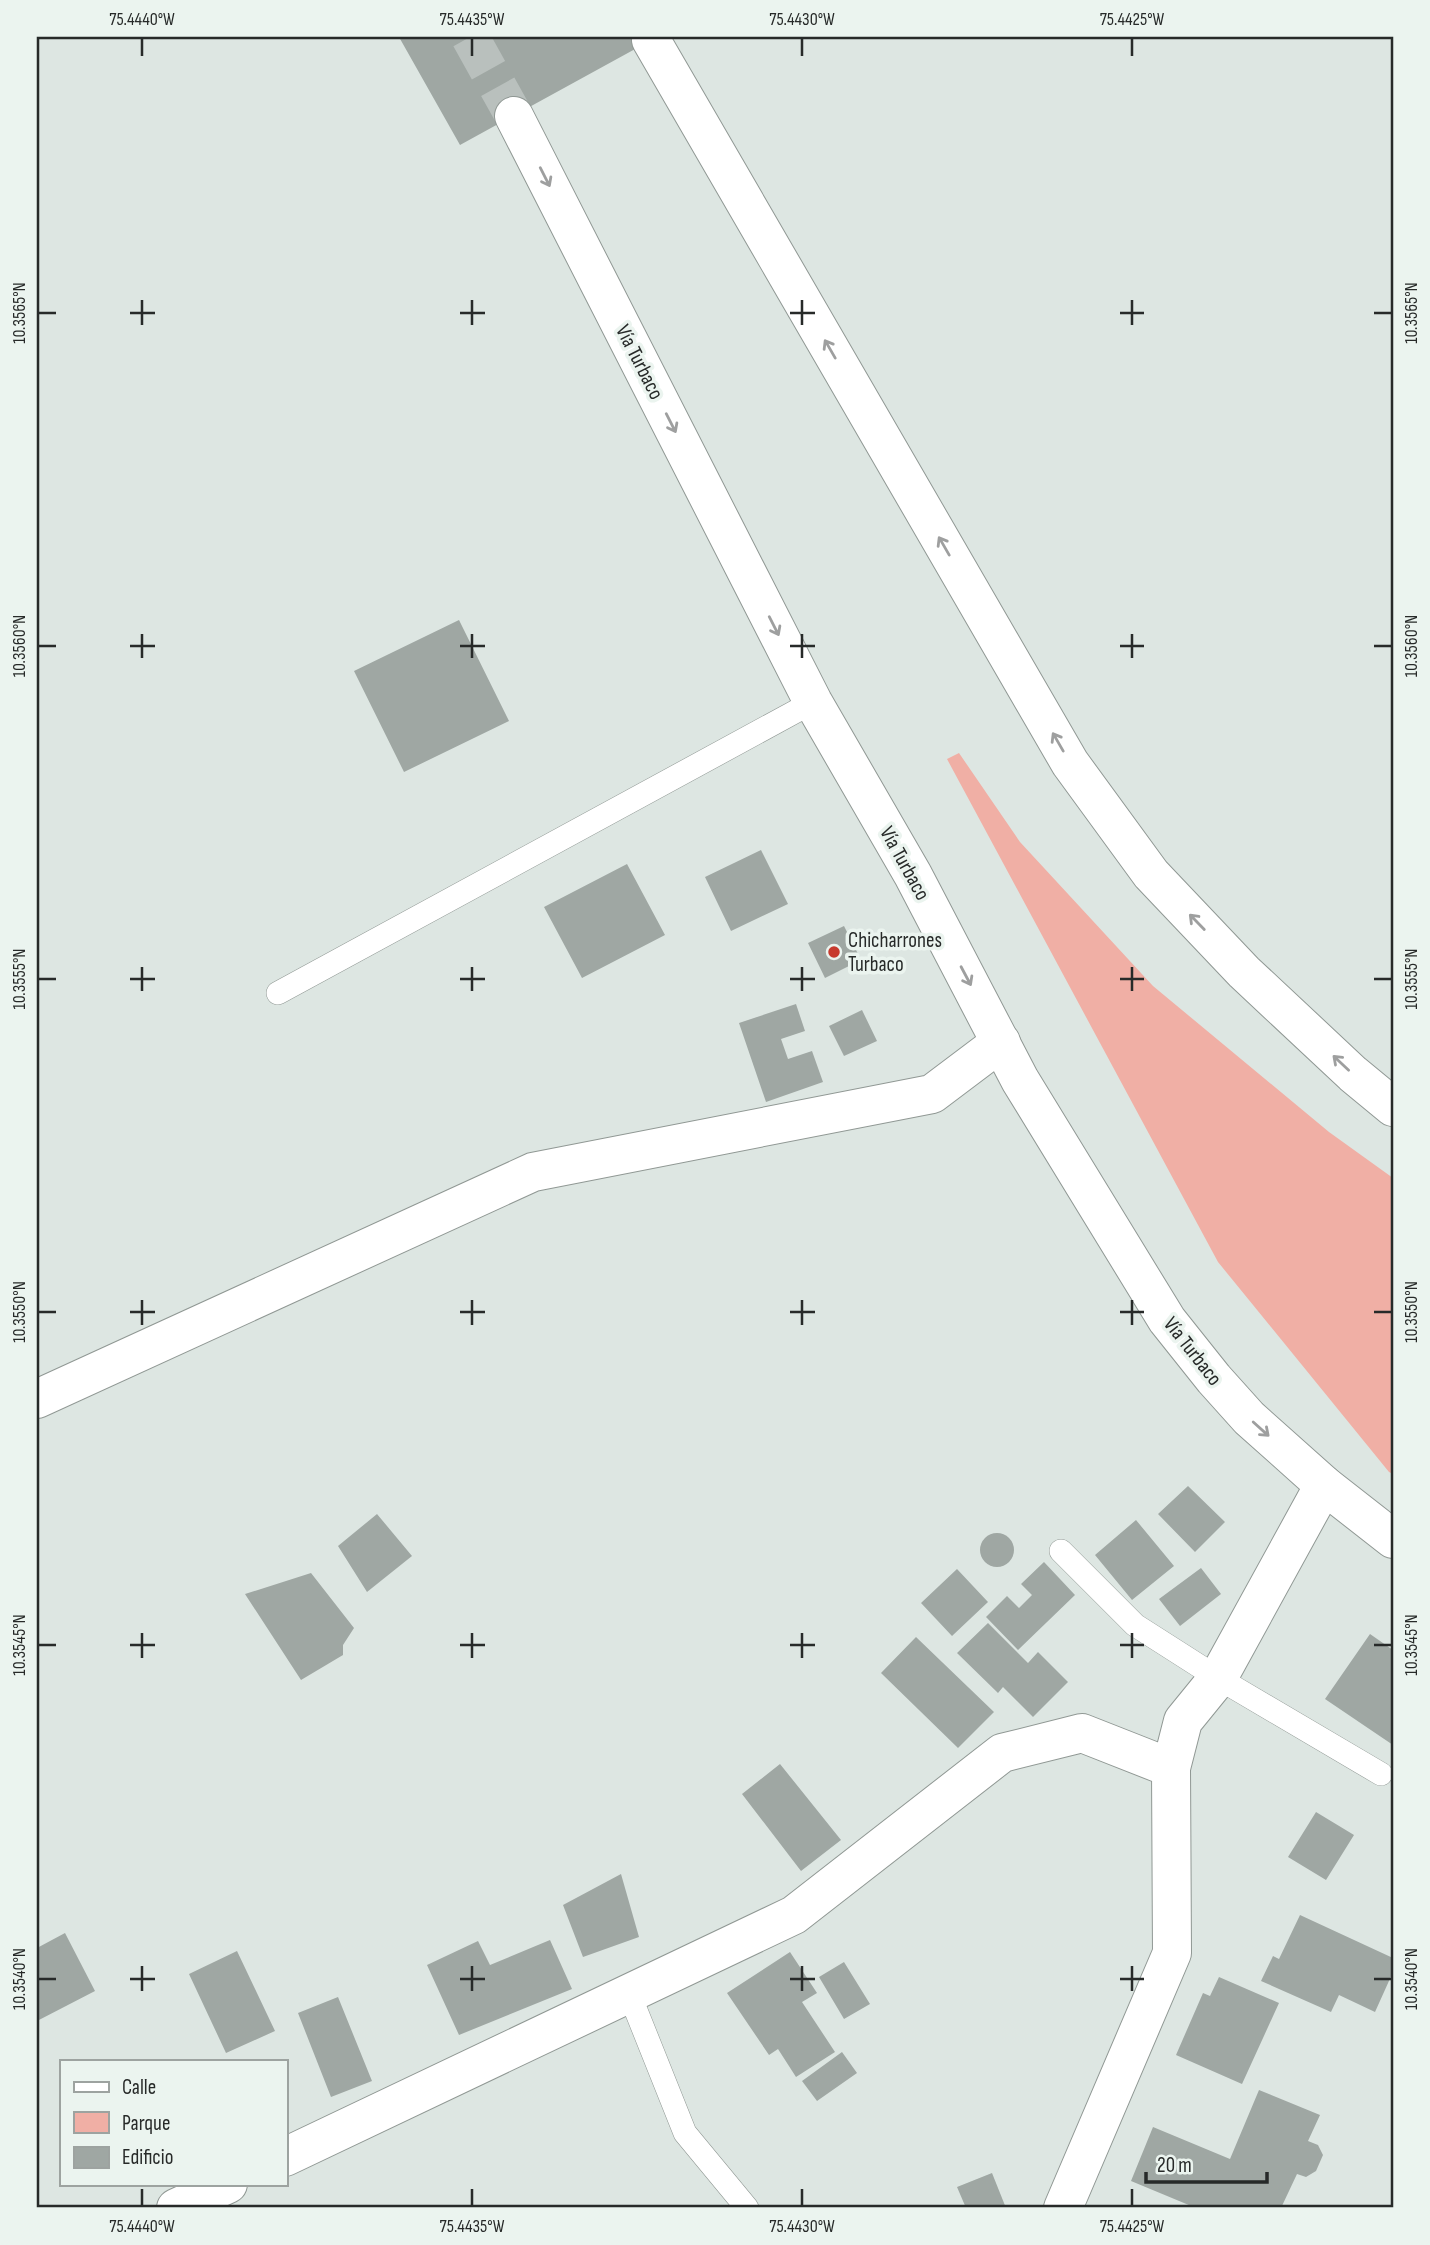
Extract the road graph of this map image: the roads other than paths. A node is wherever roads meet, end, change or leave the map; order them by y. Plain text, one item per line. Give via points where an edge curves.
1 (651, 40) dead end
2 (514, 116) tunnel mouth
3 (813, 702) junction
4 (278, 993) dead end
5 (1001, 1042) junction
6 (1393, 1107) edge
7 (37, 1399) edge
8 (1324, 1485) junction
9 (1393, 1539) edge
10 (1061, 1551) dead end
11 (1218, 1678) junction
12 (1171, 1768) junction
13 (1381, 1774) dead end
14 (629, 1993) junction
15 (287, 2156) edge
16 (224, 2186) edge
17 (176, 2208) edge
18 (747, 2208) edge
19 (1063, 2208) edge

6 -> 1 main road via 1244,972 1151,874 1070,762
2 -> 3 main road, Vía Turbaco
3 - 4 lane
3 -> 5 main road, Vía Turbaco via 913,875
5 - 7 main road via 932,1094 533,1172
5 -> 8 main road, Vía Turbaco via 1167,1320 1249,1418
8 - 9 main road, Vía Turbaco
8 - 11 main road
10 - 11 lane via 1135,1625
11 - 12 main road via 1183,1721
11 - 13 lane
12 - 14 main road via 1082,1733 1002,1753 794,1915
12 - 19 main road via 1172,1953
14 - 15 main road
14 - 18 lane via 685,2133
16 - 17 main road

